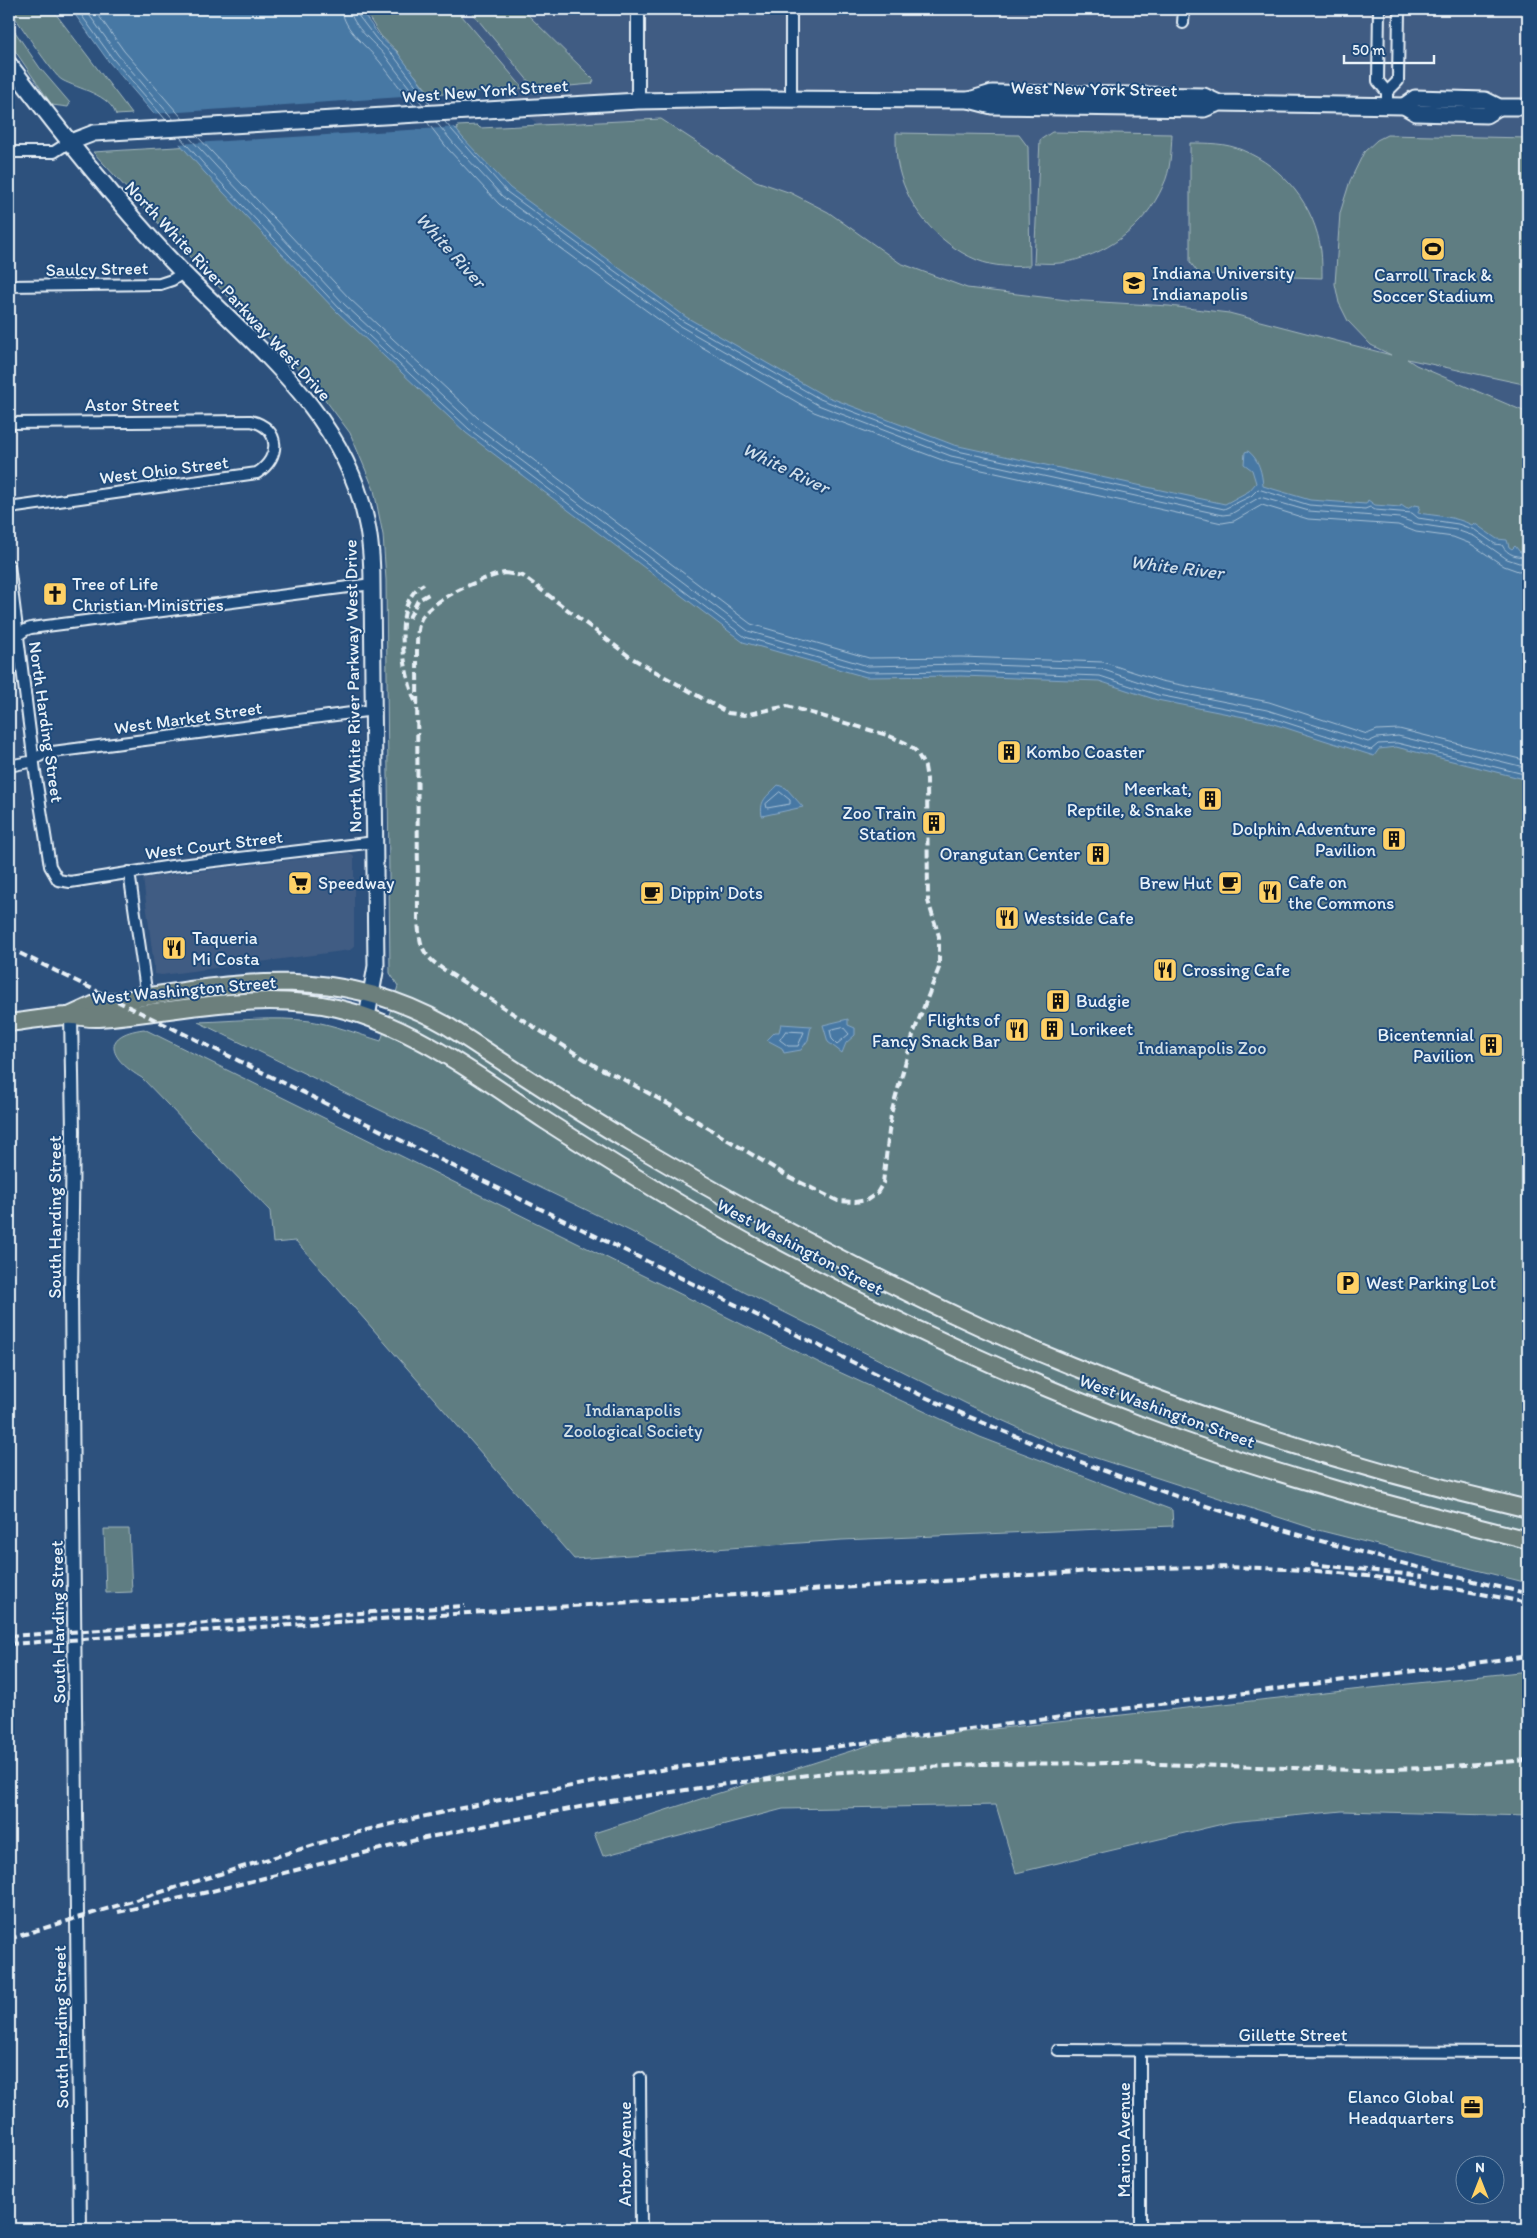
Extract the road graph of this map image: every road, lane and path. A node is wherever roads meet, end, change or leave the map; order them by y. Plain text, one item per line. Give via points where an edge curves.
1 (638, 9) edge
2 (791, 9) edge
3 (1184, 9) edge
4 (1379, 9) edge
5 (1399, 9) edge
6 (1183, 23) dead end
7 (9, 64) edge
8 (791, 99) junction
9 (1387, 99) junction
10 (638, 100) junction
11 (1528, 107) edge
12 (68, 143) junction
13 (9, 152) edge
14 (183, 273) junction
15 (9, 286) edge
16 (9, 422) edge
17 (255, 422) joint
18 (9, 508) edge
19 (9, 565) edge
20 (372, 584) junction
21 (18, 635) junction
22 (9, 641) edge
23 (374, 710) junction
24 (34, 759) junction
25 (9, 766) edge
26 (375, 842) junction
27 (129, 872) junction
28 (58, 880) joint
29 (371, 993) junction
30 (148, 997) junction
31 (72, 1015) junction
32 (366, 1017) junction
33 (9, 1023) edge
34 (1528, 1509) edge
35 (1528, 1540) edge
36 (1058, 2050) dead end
37 (1140, 2051) junction
38 (1528, 2052) edge
39 (640, 2078) dead end
40 (80, 2229) edge
41 (641, 2229) edge
42 (1140, 2229) edge

1 - 10 street
2 - 8 street
3 - 6 street
4 - 9 street via 1378,81
5 - 9 street via 1398,81
7 - 12 main road, North White River Parkway West Drive
8 - 9 main road, West New York Street via 969,100 992,106 1204,109 1219,102
8 - 10 main road, West New York Street
9 - 11 main road, West New York Street via 1416,113 1486,115 1499,107
10 - 12 main road, West New York Street via 112,132
12 - 13 street, West New York Street via 54,152
12 - 14 main road, North White River Parkway West Drive
14 - 15 street, Saulcy Street via 160,284
14 - 20 main road, North White River Parkway West Drive via 305,396 332,435 349,469 364,512
16 - 17 street, Astor Street
17 - 18 street, West Ohio Street via 268,430 275,446 270,462 257,473
19 - 21 street, North Harding Street
20 - 21 street via 31,628 22,630
20 - 23 main road, North White River Parkway West Drive
21 - 22 street
21 - 24 street, North Harding Street
23 - 24 street, West Market Street via 45,753
23 - 26 main road, North White River Parkway West Drive
24 - 25 street, West Market Street
24 - 28 street, North Harding Street via 50,866
26 - 27 street, West Court Street
26 - 29 main road, North White River Parkway West Drive via 376,966
27 - 28 street, West Court Street via 70,882
27 - 30 street
29 - 30 main road, West Washington Street via 336,985 286,982
29 - 32 main road, North White River Parkway West Drive
29 - 34 main road, West Washington Street via 423,1012 634,1144 754,1212 983,1328 1077,1368 1223,1423 1404,1479
30 - 31 main road, West Washington Street via 93,1005
31 - 32 main road, West Washington Street via 95,1019 227,1003 274,1001 318,1005
31 - 33 main road, West Washington Street
31 - 40 street, South Harding Street via 71,1290
32 - 35 main road, West Washington Street via 423,1041 620,1168 762,1251 971,1355 1141,1425 1217,1452 1382,1503
36 - 37 street, Gillette Street
37 - 38 street, Gillette Street
37 - 42 street, Marion Avenue
39 - 41 street, Arbor Avenue

